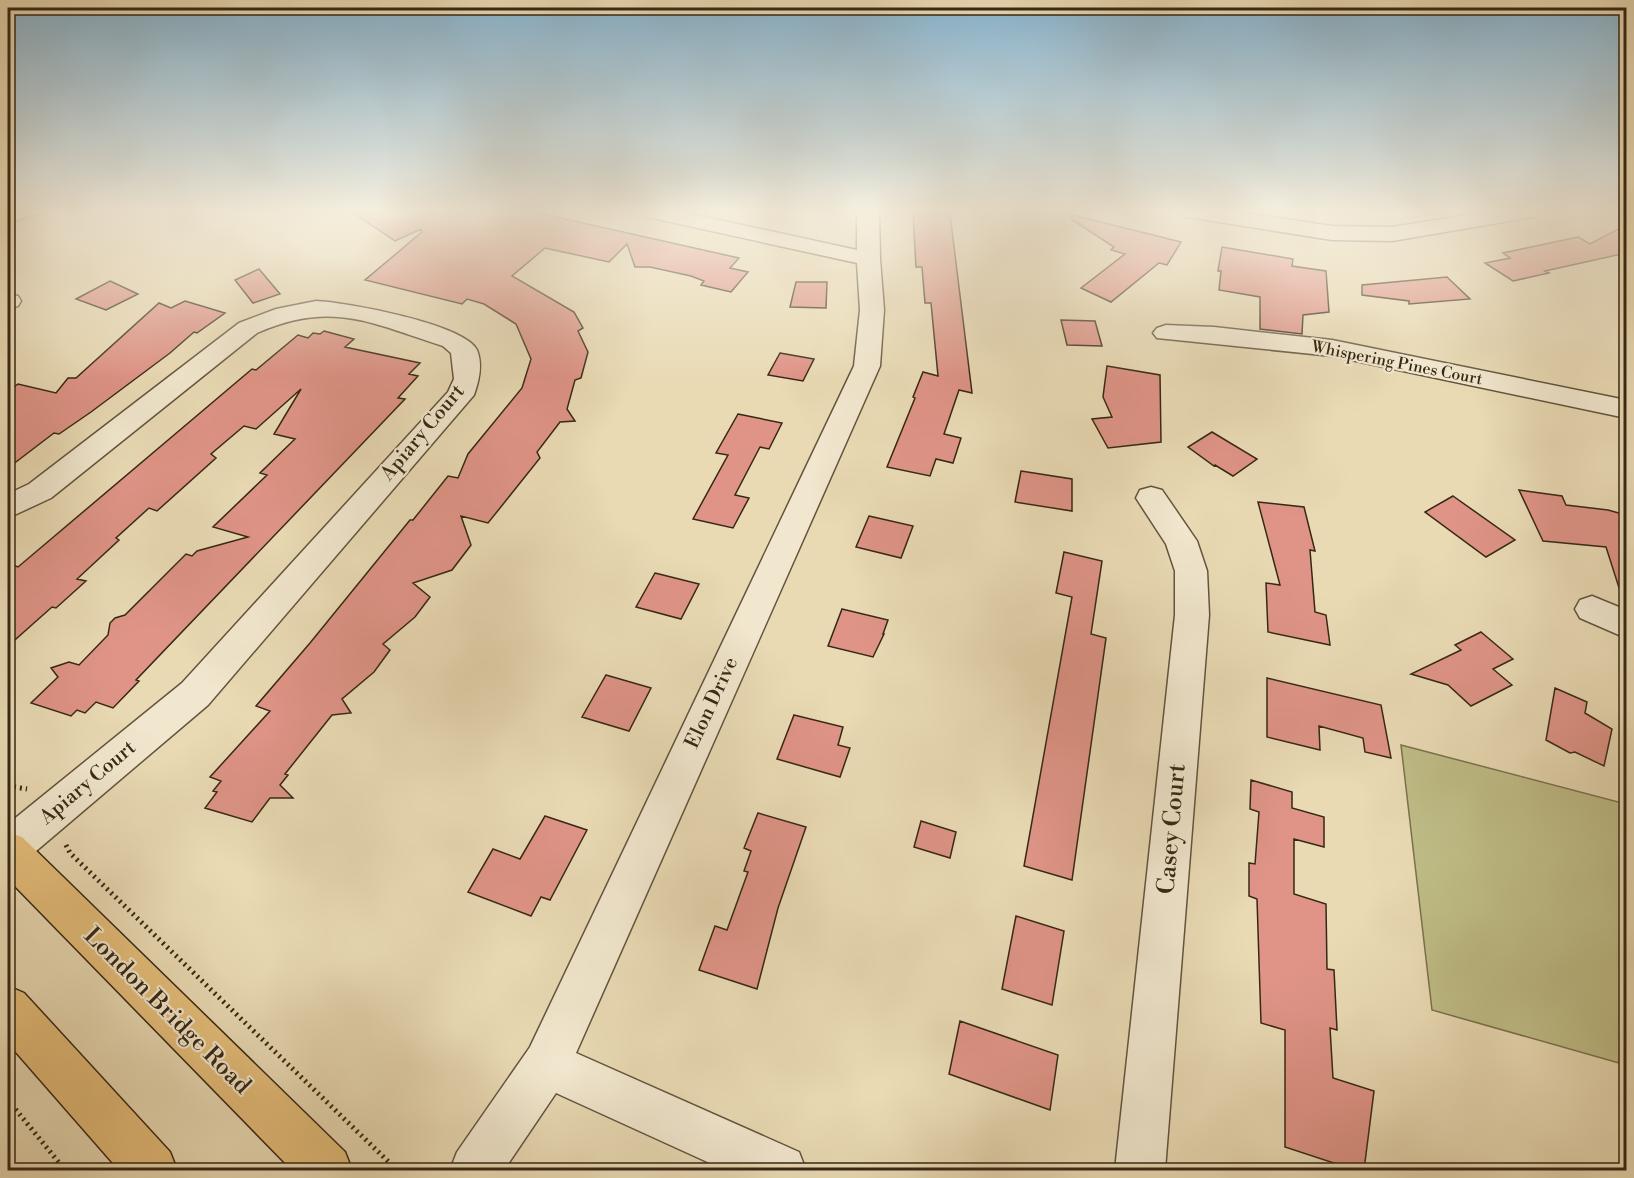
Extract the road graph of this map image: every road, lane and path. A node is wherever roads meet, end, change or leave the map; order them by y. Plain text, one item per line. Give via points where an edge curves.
1 (869, 267) edge
2 (1166, 333) dead end
3 (1626, 409) edge
4 (1151, 498) dead end
5 (8, 507) edge
6 (1592, 609) dead end
7 (1626, 625) edge
8 (50, 814) junction
9 (8, 850) edge
10 (8, 1009) edge
11 (547, 1064) junction
12 (8, 1100) edge
13 (65, 1170) edge
14 (152, 1170) edge
15 (327, 1170) edge
16 (397, 1170) edge
17 (475, 1170) edge
18 (781, 1170) edge
19 (1140, 1170) edge

1 - 11 street, Elon Drive via 872,310 867,366
2 - 3 street, Whispering Pines Court via 1332,348
4 - 19 street, Casey Court via 1181,541 1191,571 1192,615
5 - 8 street, Apiary Court via 40,491 248,328 272,318 298,310 348,310 452,340 464,351 467,379 460,395 195,694
6 - 7 street
8 - 9 street, Apiary Court
8 - 16 path via 70,853
9 - 15 main road, London Bridge Road
10 - 14 main road
11 - 17 street, Elon Drive
11 - 18 street
12 - 13 path

